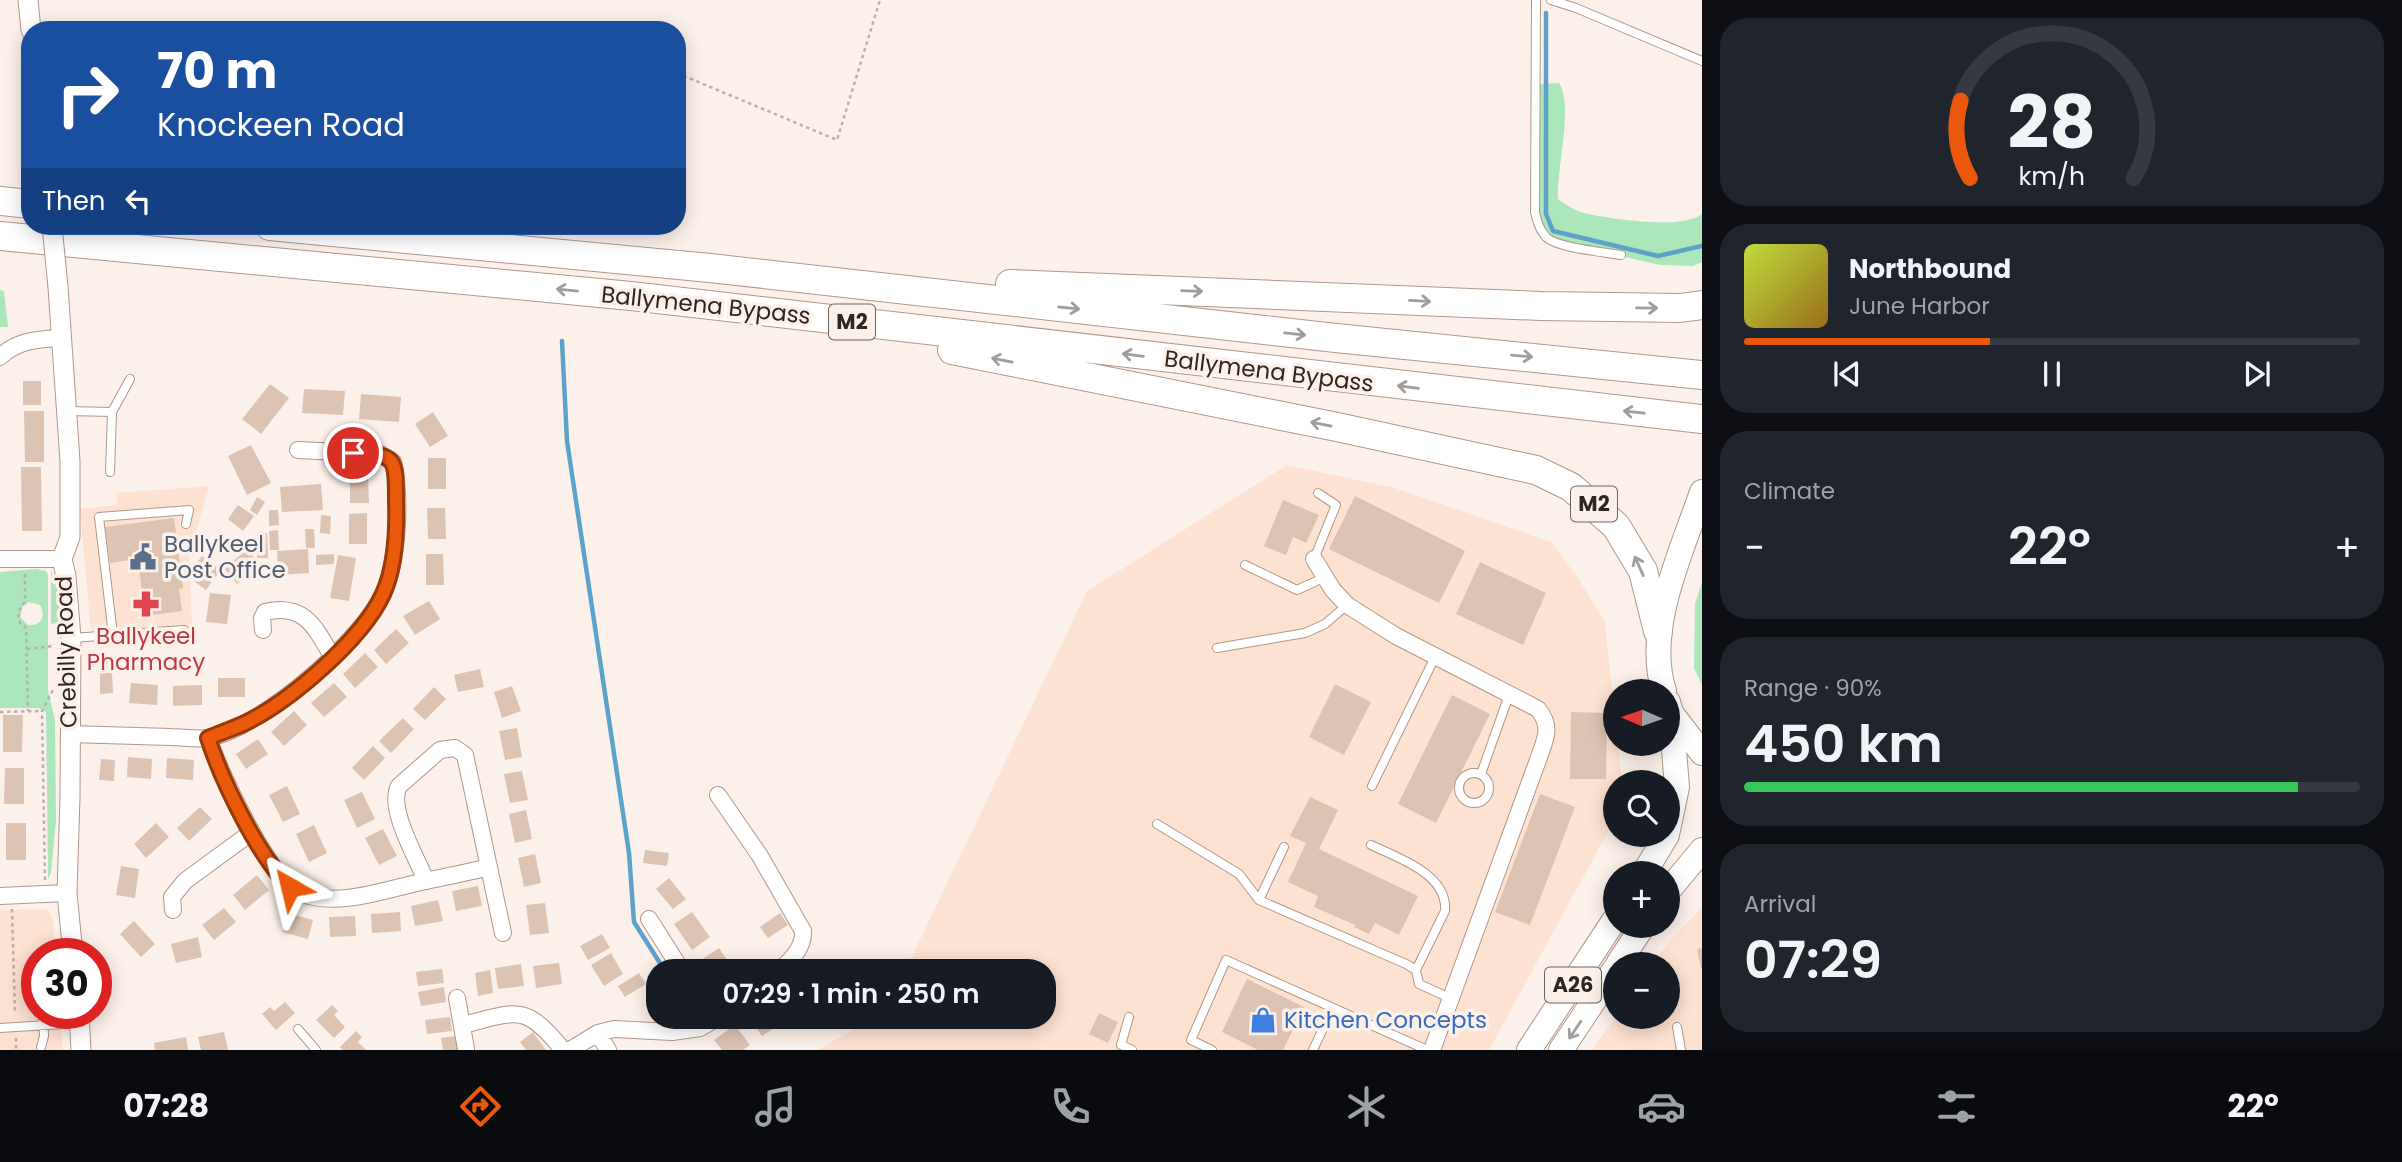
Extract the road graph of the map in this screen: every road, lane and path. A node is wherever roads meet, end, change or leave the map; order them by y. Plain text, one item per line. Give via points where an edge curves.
1 (28, 0) edge
2 (880, 0) edge
3 (1536, 0) edge
4 (1551, 0) edge
5 (31, 21) edge
6 (1702, 61) edge
7 (686, 77) edge
8 (0, 201) edge
9 (21, 203) edge
10 (53, 235) edge
11 (369, 235) edge
12 (0, 236) edge
13 (480, 245) junction
14 (1621, 255) dead end
15 (631, 296) junction
16 (1702, 305) edge
17 (62, 338) junction
18 (0, 357) edge
19 (1702, 375) edge
20 (130, 379) dead end
21 (67, 411) junction
22 (112, 412) junction
23 (1702, 419) edge
24 (298, 450) dead end
25 (110, 472) dead end
26 (1702, 492) edge
27 (1318, 493) dead end
28 (186, 524) dead end
29 (24, 558) junction
30 (0, 559) edge
31 (62, 559) junction
32 (1314, 559) joint
33 (1245, 565) dead end
34 (1325, 577) junction
35 (1348, 605) junction
36 (184, 630) dead end
37 (263, 630) dead end
38 (1658, 631) junction
39 (113, 635) junction
40 (63, 637) junction
41 (1217, 648) dead end
42 (27, 649) junction
43 (1435, 657) junction
44 (333, 658) junction
45 (1661, 679) edge
46 (70, 683) junction
47 (1509, 695) junction
48 (28, 711) junction
49 (42, 711) junction
50 (0, 712) edge
51 (1680, 720) edge
52 (69, 734) junction
53 (208, 738) junction
54 (1702, 753) edge
55 (1481, 774) dead end
56 (1372, 786) dead end
57 (718, 795) dead end
58 (1157, 824) dead end
59 (252, 832) junction
60 (1371, 845) dead end
61 (1284, 847) dead end
62 (1702, 850) edge
63 (489, 867) junction
64 (1680, 877) edge
65 (426, 881) junction
66 (67, 893) junction
67 (45, 894) junction
68 (6, 896) edge
69 (1259, 900) junction
70 (173, 910) dead end
71 (649, 919) dead end
72 (503, 933) dead end
73 (1603, 937) edge
74 (71, 938) edge
75 (674, 959) edge
76 (791, 959) edge
77 (1416, 970) junction
78 (1603, 987) edge
79 (457, 998) dead end
80 (1450, 998) junction
81 (1332, 1009) junction
82 (1129, 1017) dead end
83 (462, 1025) junction
84 (15, 1027) junction
85 (21, 1027) edge
86 (0, 1028) edge
87 (43, 1029) edge
88 (80, 1029) edge
89 (298, 1029) dead end
90 (693, 1029) edge
91 (1677, 1029) edge
92 (598, 1033) junction
93 (41, 1047) dead end
94 (466, 1049) edge
95 (16, 1050) edge
96 (81, 1050) edge
97 (316, 1050) edge
98 (563, 1050) edge
99 (570, 1050) edge
100 (608, 1050) edge
101 (1132, 1050) edge
102 (1212, 1050) edge
103 (1313, 1050) edge
104 (1427, 1050) edge
105 (1432, 1050) edge
106 (1529, 1050) edge
107 (1561, 1050) edge
108 (1681, 1050) edge

1 - 5 street
2 - 7 path via 837,140
3 - 14 lane via 1537,225 1547,239
4 - 6 lane
8 - 9 highway
10 - 17 street, Crebilly Road, bridge
11 - 13 highway, Ballymena Bypass / M2
15 -> 12 highway, Ballymena Bypass / M2
13 -> 16 highway, M2 via 1029,286 1541,306
13 -> 19 highway, Ballymena Bypass / M2
23 -> 15 highway, Ballymena Bypass / M2
38 -> 15 highway, M2 via 1643,571 1616,526 1571,487 1536,470 848,327
17 - 18 street via 32,340
17 - 21 street, Crebilly Road
20 - 22 lane
21 - 22 lane
21 - 31 street, Crebilly Road via 70,537
22 - 25 lane
24 - 44 street via 380,454 390,459 395,470 397,506 390,577 373,612
26 - 38 main road
27 - 32 lane via 1336,505
28 - 39 lane via 189,510 99,517
29 - 30 street
29 - 31 street
29 - 42 path via 25,601 18,612 26,628
31 - 40 street, Crebilly Road via 66,576
32 - 34 street
33 - 34 lane via 1297,590
34 - 35 street
35 - 41 lane via 1305,633
35 - 43 street
36 - 39 lane
37 - 44 street via 265,612 291,610 314,626
38 - 45 main road
39 - 40 lane
40 - 42 path via 53,646
40 - 46 street, Crebilly Road
42 - 48 path
43 - 47 street
43 - 56 lane
44 - 53 street via 276,704
46 - 49 path via 53,690
46 - 52 street, Crebilly Road
47 - 55 lane
47 - 80 street via 1538,709 1547,730
48 - 49 path
48 - 50 path
49 - 67 path
51 - 54 main road
52 - 53 street
52 - 66 street, Crebilly Road
53 - 59 street via 217,766
57 - 76 street via 803,931 803,942
58 - 69 lane via 1239,874
59 - 65 street via 285,882 302,894 341,898
59 - 70 street via 185,881 172,897
60 - 77 lane via 1420,869 1446,901
61 - 69 lane
62 - 64 main road
63 - 65 street
63 - 65 street via 465,755 448,748 440,750 395,793 396,811
63 - 72 street
66 - 67 street
66 - 74 street, Crebilly Road
67 - 68 street
68 - 84 path
69 - 77 lane
71 - 75 street
73 - 106 main road, A26
77 - 80 lane via 1419,984
78 -> 107 main road, A26
79 - 83 street
80 - 105 street
81 - 102 lane via 1226,960 1191,1040
81 - 103 lane
81 - 104 lane
82 - 101 lane via 1121,1045
83 - 94 street
83 - 98 street via 508,1015 530,1016
84 - 85 lane
84 - 86 lane
84 - 95 path
87 - 93 lane
88 - 96 street
89 - 97 lane
90 - 92 street via 631,1028
91 - 108 lane
92 - 99 street
92 - 100 street

